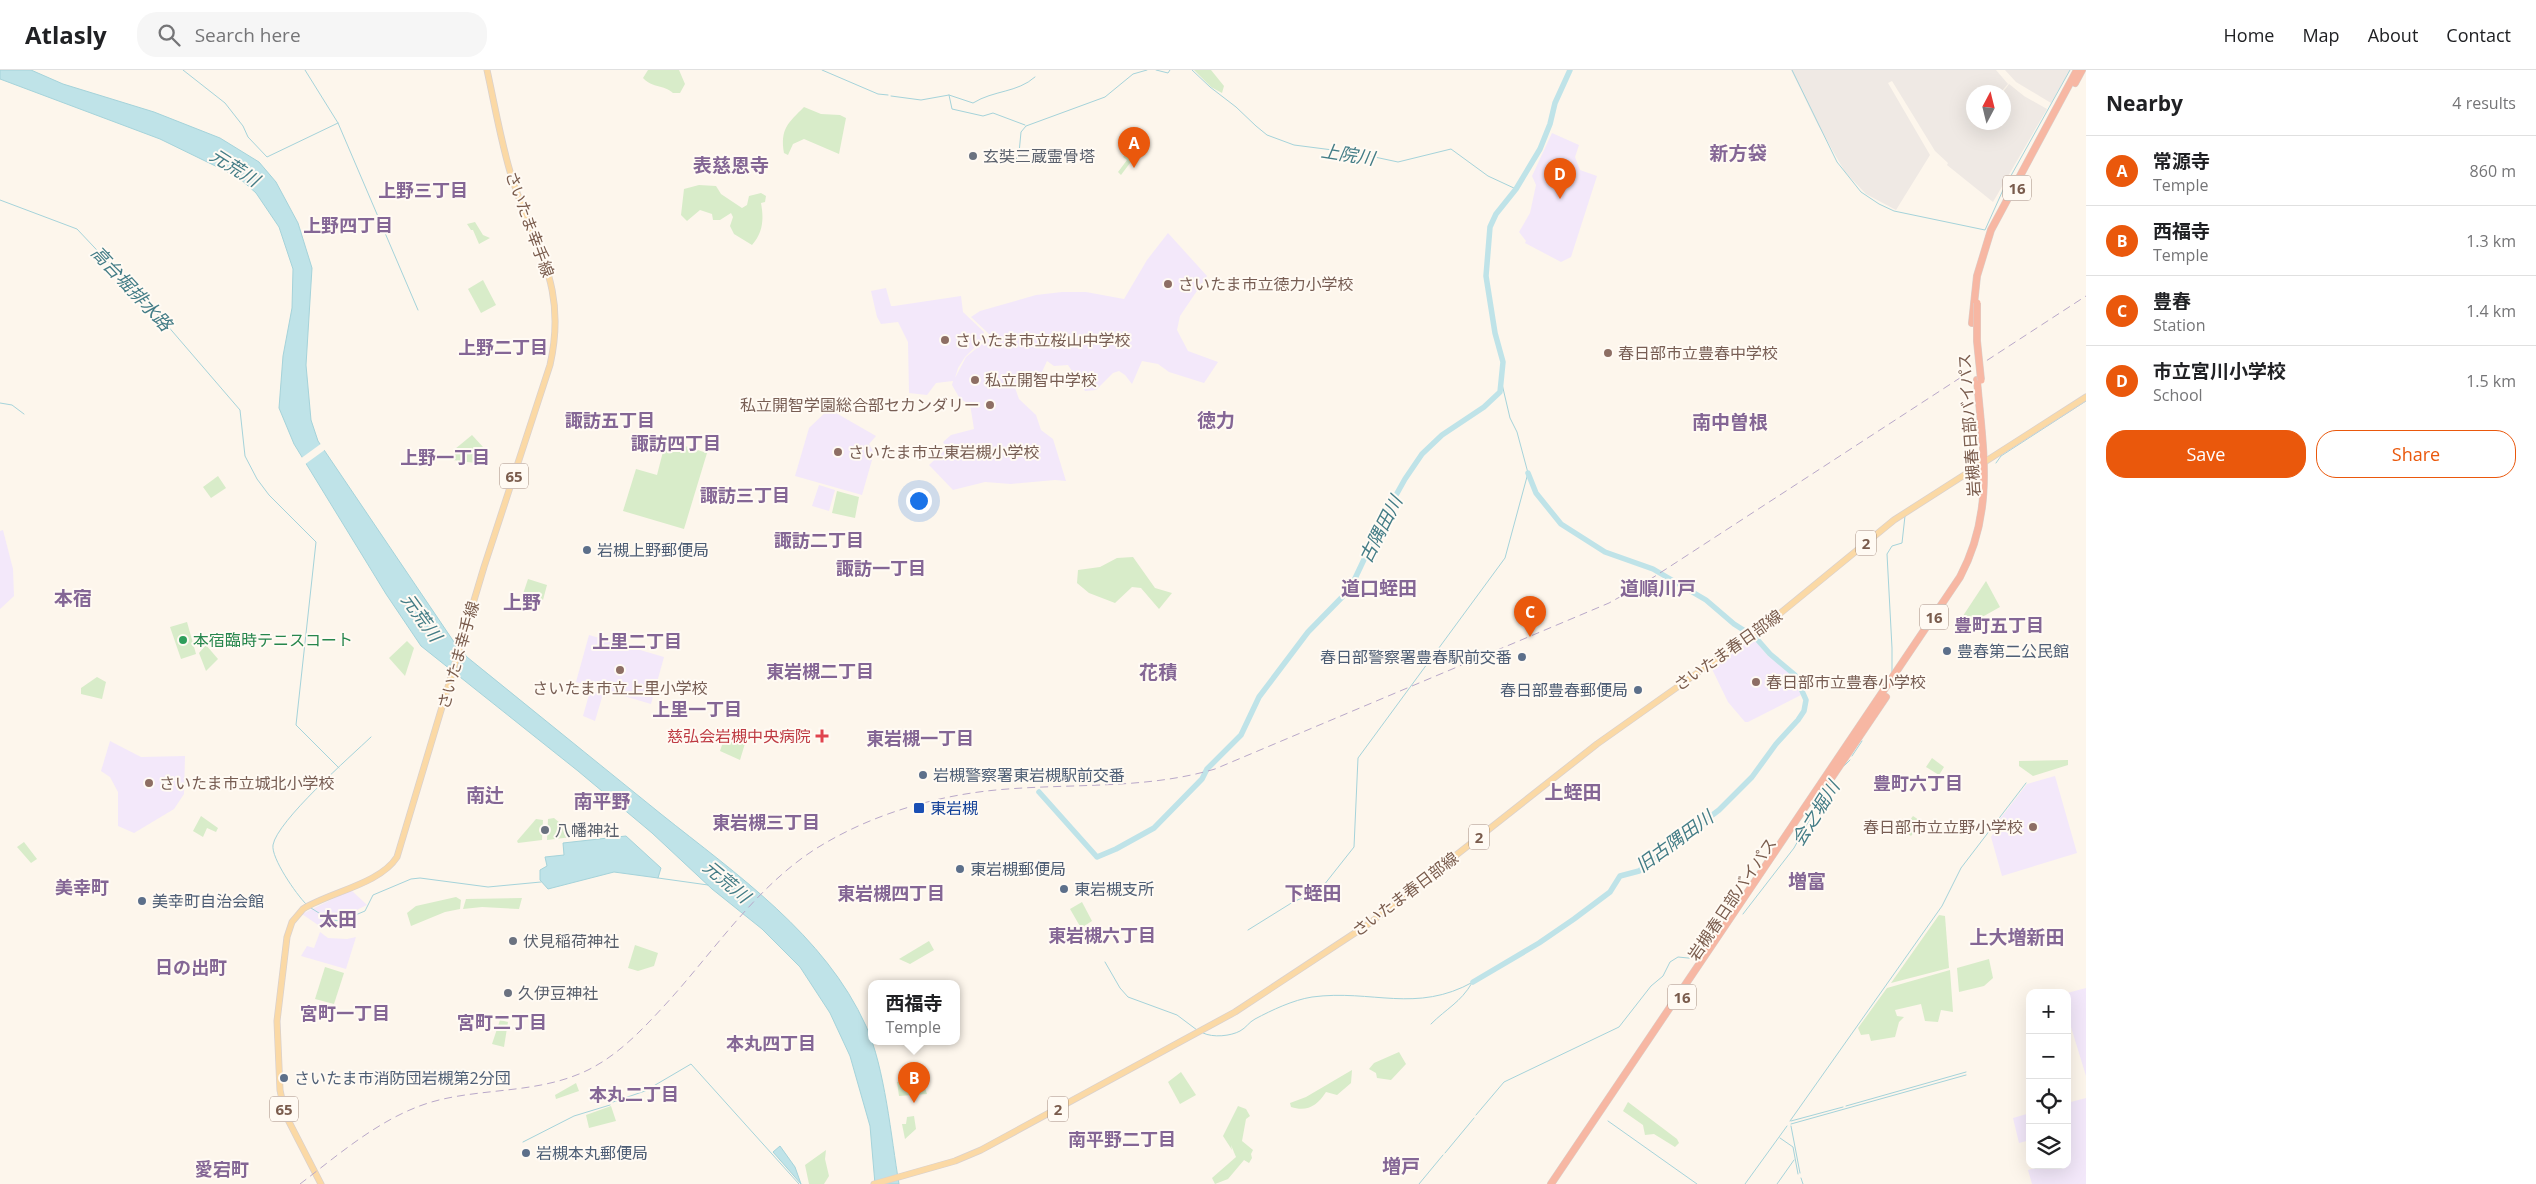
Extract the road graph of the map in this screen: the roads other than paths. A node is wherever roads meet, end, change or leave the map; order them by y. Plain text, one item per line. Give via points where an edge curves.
1 (487, 70) edge
2 (2077, 70) edge
3 (2082, 70) edge
4 (1976, 303) junction
5 (2086, 396) edge
6 (1986, 460) junction
7 (321, 1184) edge
8 (874, 1184) edge
9 (1551, 1184) edge
10 (1556, 1184) edge

1 - 7 main road, さいたま幸手線 / 65 via 510,173 548,270 556,332 550,365 487,556 397,857 379,874 303,909 288,932 277,1024 281,1098
2 - 4 highway, 岩槻春日部バイパス / 16 via 1991,230 1978,269
3 - 4 highway, 岩槻春日部バイパス / 16 via 1996,227 1983,264
4 - 6 highway, 岩槻春日部バイパス / 16, bridge via 1972,323
5 - 6 main road, さいたま春日部線 / 2
6 - 8 main road, さいたま春日部線 / 2 via 1894,520 1753,635 1597,744 1370,923 1235,1012 982,1150
6 - 9 highway, 岩槻春日部バイパス / 16 via 1981,525 1960,577
6 - 10 highway, 岩槻春日部バイパス / 16 via 1990,490 1986,522 1964,579

